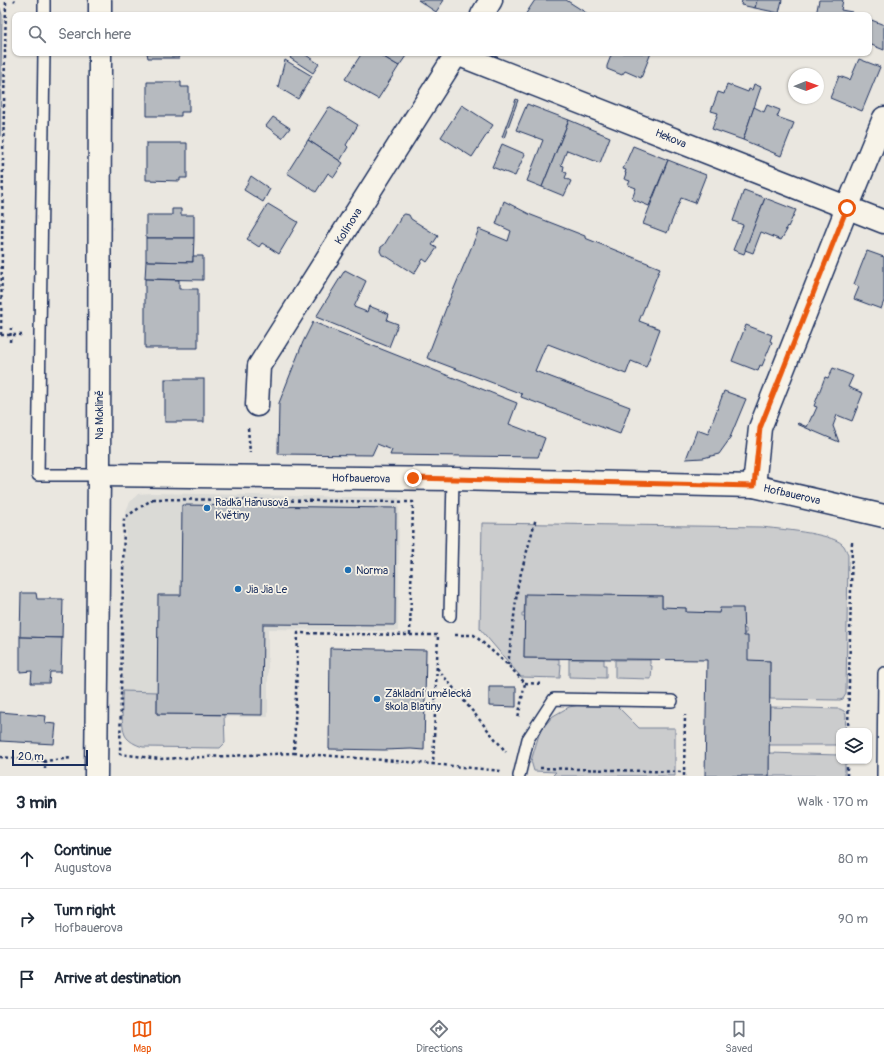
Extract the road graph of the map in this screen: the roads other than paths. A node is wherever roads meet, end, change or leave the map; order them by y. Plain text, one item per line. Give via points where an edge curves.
1 (44, 0) edge
2 (100, 0) edge
3 (491, 0) edge
4 (44, 12) edge
5 (100, 12) edge
6 (484, 12) edge
7 (44, 56) edge
8 (100, 56) edge
9 (455, 56) edge
10 (465, 56) edge
11 (884, 118) edge
12 (847, 208) junction
13 (884, 222) edge
14 (257, 405) road end
15 (99, 475) junction
16 (453, 479) junction
17 (754, 486) junction
18 (884, 516) edge
19 (450, 616) dead end
20 (884, 673) edge
21 (672, 701) dead end
22 (520, 774) edge
23 (96, 776) edge
24 (883, 776) edge

1 - 4 lane
2 - 5 street
3 - 6 street
7 - 15 lane via 38,475
8 - 15 street, Na Moklině
9 - 14 street, Kolínova via 259,366
10 - 12 street, Hekova
11 - 12 street
12 - 13 street, Hekova
12 - 17 street via 760,428
15 - 16 street, Hofbauerova
15 - 23 street, Na Moklině
16 - 17 street, Hofbauerova
16 - 19 lane
17 - 18 street, Hofbauerova
20 - 24 lane
21 - 22 lane via 554,699 528,739

